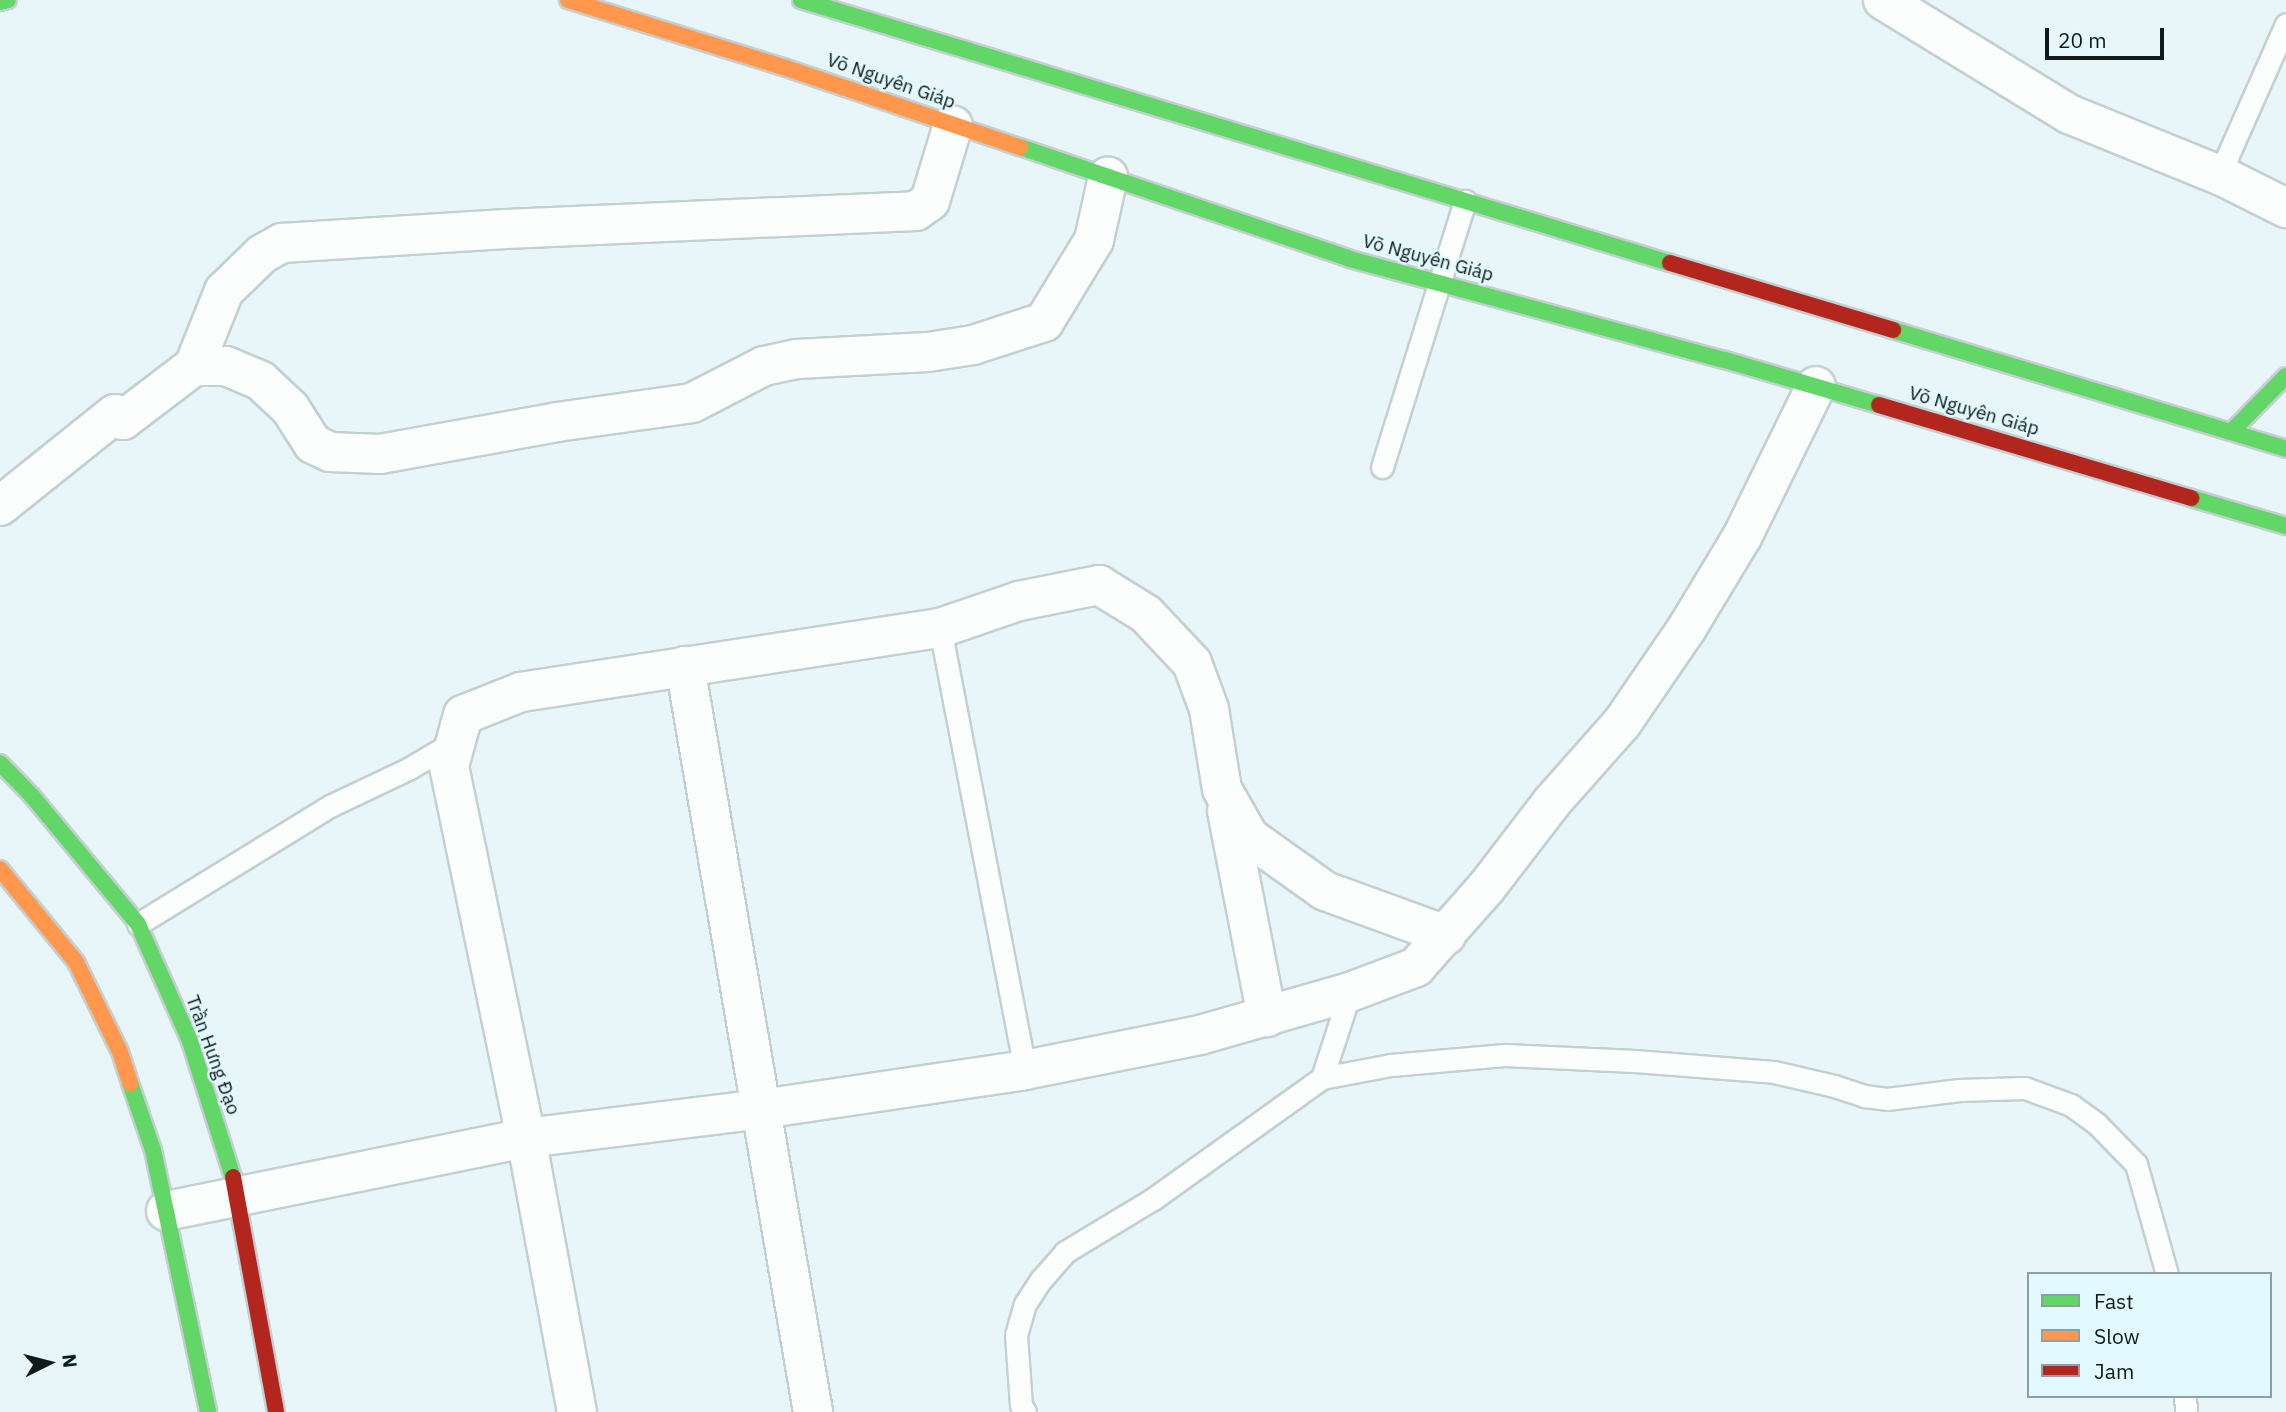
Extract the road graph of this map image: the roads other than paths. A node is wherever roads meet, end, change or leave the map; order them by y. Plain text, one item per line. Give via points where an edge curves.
1 (8, 0) edge
2 (568, 0) edge
3 (801, 0) edge
4 (1883, 0) edge
5 (0, 2) edge
6 (2286, 24) edge
7 (953, 125) junction
8 (2222, 176) junction
9 (1108, 177) junction
10 (1465, 201) junction
11 (2286, 208) edge
12 (1440, 283) junction
13 (194, 366) junction
14 (2286, 376) edge
15 (1816, 386) junction
16 (2231, 432) junction
17 (2286, 449) edge
18 (1382, 467) dead end
19 (0, 506) edge
20 (2286, 526) edge
21 (940, 628) junction
22 (685, 666) junction
23 (457, 741) junction
24 (0, 763) edge
25 (1222, 789) junction
26 (0, 869) edge
27 (138, 924) junction
28 (1446, 935) junction
29 (1350, 992) junction
30 (1267, 1017) junction
31 (1025, 1070) junction
32 (1322, 1077) junction
33 (762, 1109) junction
34 (526, 1138) junction
35 (237, 1195) junction
36 (166, 1211) junction
37 (2166, 1272) edge
38 (208, 1412) edge
39 (276, 1412) edge
40 (577, 1412) edge
41 (813, 1412) edge
42 (1025, 1412) edge

1 - 5 main road
2 - 7 main road, Võ Nguyên Giáp
3 - 10 main road
4 - 8 street via 2069,114
6 - 8 lane
7 - 9 main road, Võ Nguyên Giáp
7 - 13 street via 930,201 916,211 282,243 262,254 224,291
8 - 11 street
9 - 12 main road, Võ Nguyên Giáp via 1350,259
9 - 13 street via 1094,240 1044,322 973,345 797,359 764,366 692,403 380,454 330,452 313,444 290,408 261,381 226,366
10 - 12 lane
10 - 16 main road
12 - 15 main road, Võ Nguyên Giáp
12 - 18 lane
13 - 19 street via 123,420 115,414
14 - 16 main road
15 - 20 main road, Võ Nguyên Giáp
15 - 28 street via 1742,537 1687,628 1622,723
16 - 17 main road
21 - 22 street
21 - 25 street via 1019,601 1099,585 1146,614 1192,663 1209,709
21 - 31 lane
22 - 23 street via 521,692 463,715
22 - 33 street
23 - 27 lane via 330,806
23 - 34 street via 449,766
24 - 27 main road, Trần Hưng Đạo
25 - 28 street via 1249,837 1325,891
25 - 30 street
26 - 36 main road via 76,962 120,1052 153,1150
27 - 35 main road, Trần Hưng Đạo via 190,1041
28 - 29 street via 1416,967
29 - 30 street
29 - 32 lane
30 - 31 street
31 - 33 street
32 - 37 lane via 1391,1065 1505,1055 1774,1072 1887,1098 2025,1088 2071,1105 2136,1164
32 - 42 lane via 1153,1199 1065,1252 1048,1271 1025,1304 1016,1335
33 - 34 street
33 - 41 street
34 - 35 street
34 - 40 street
35 - 36 street
35 - 39 main road, Trần Hưng Đạo
36 - 38 main road

